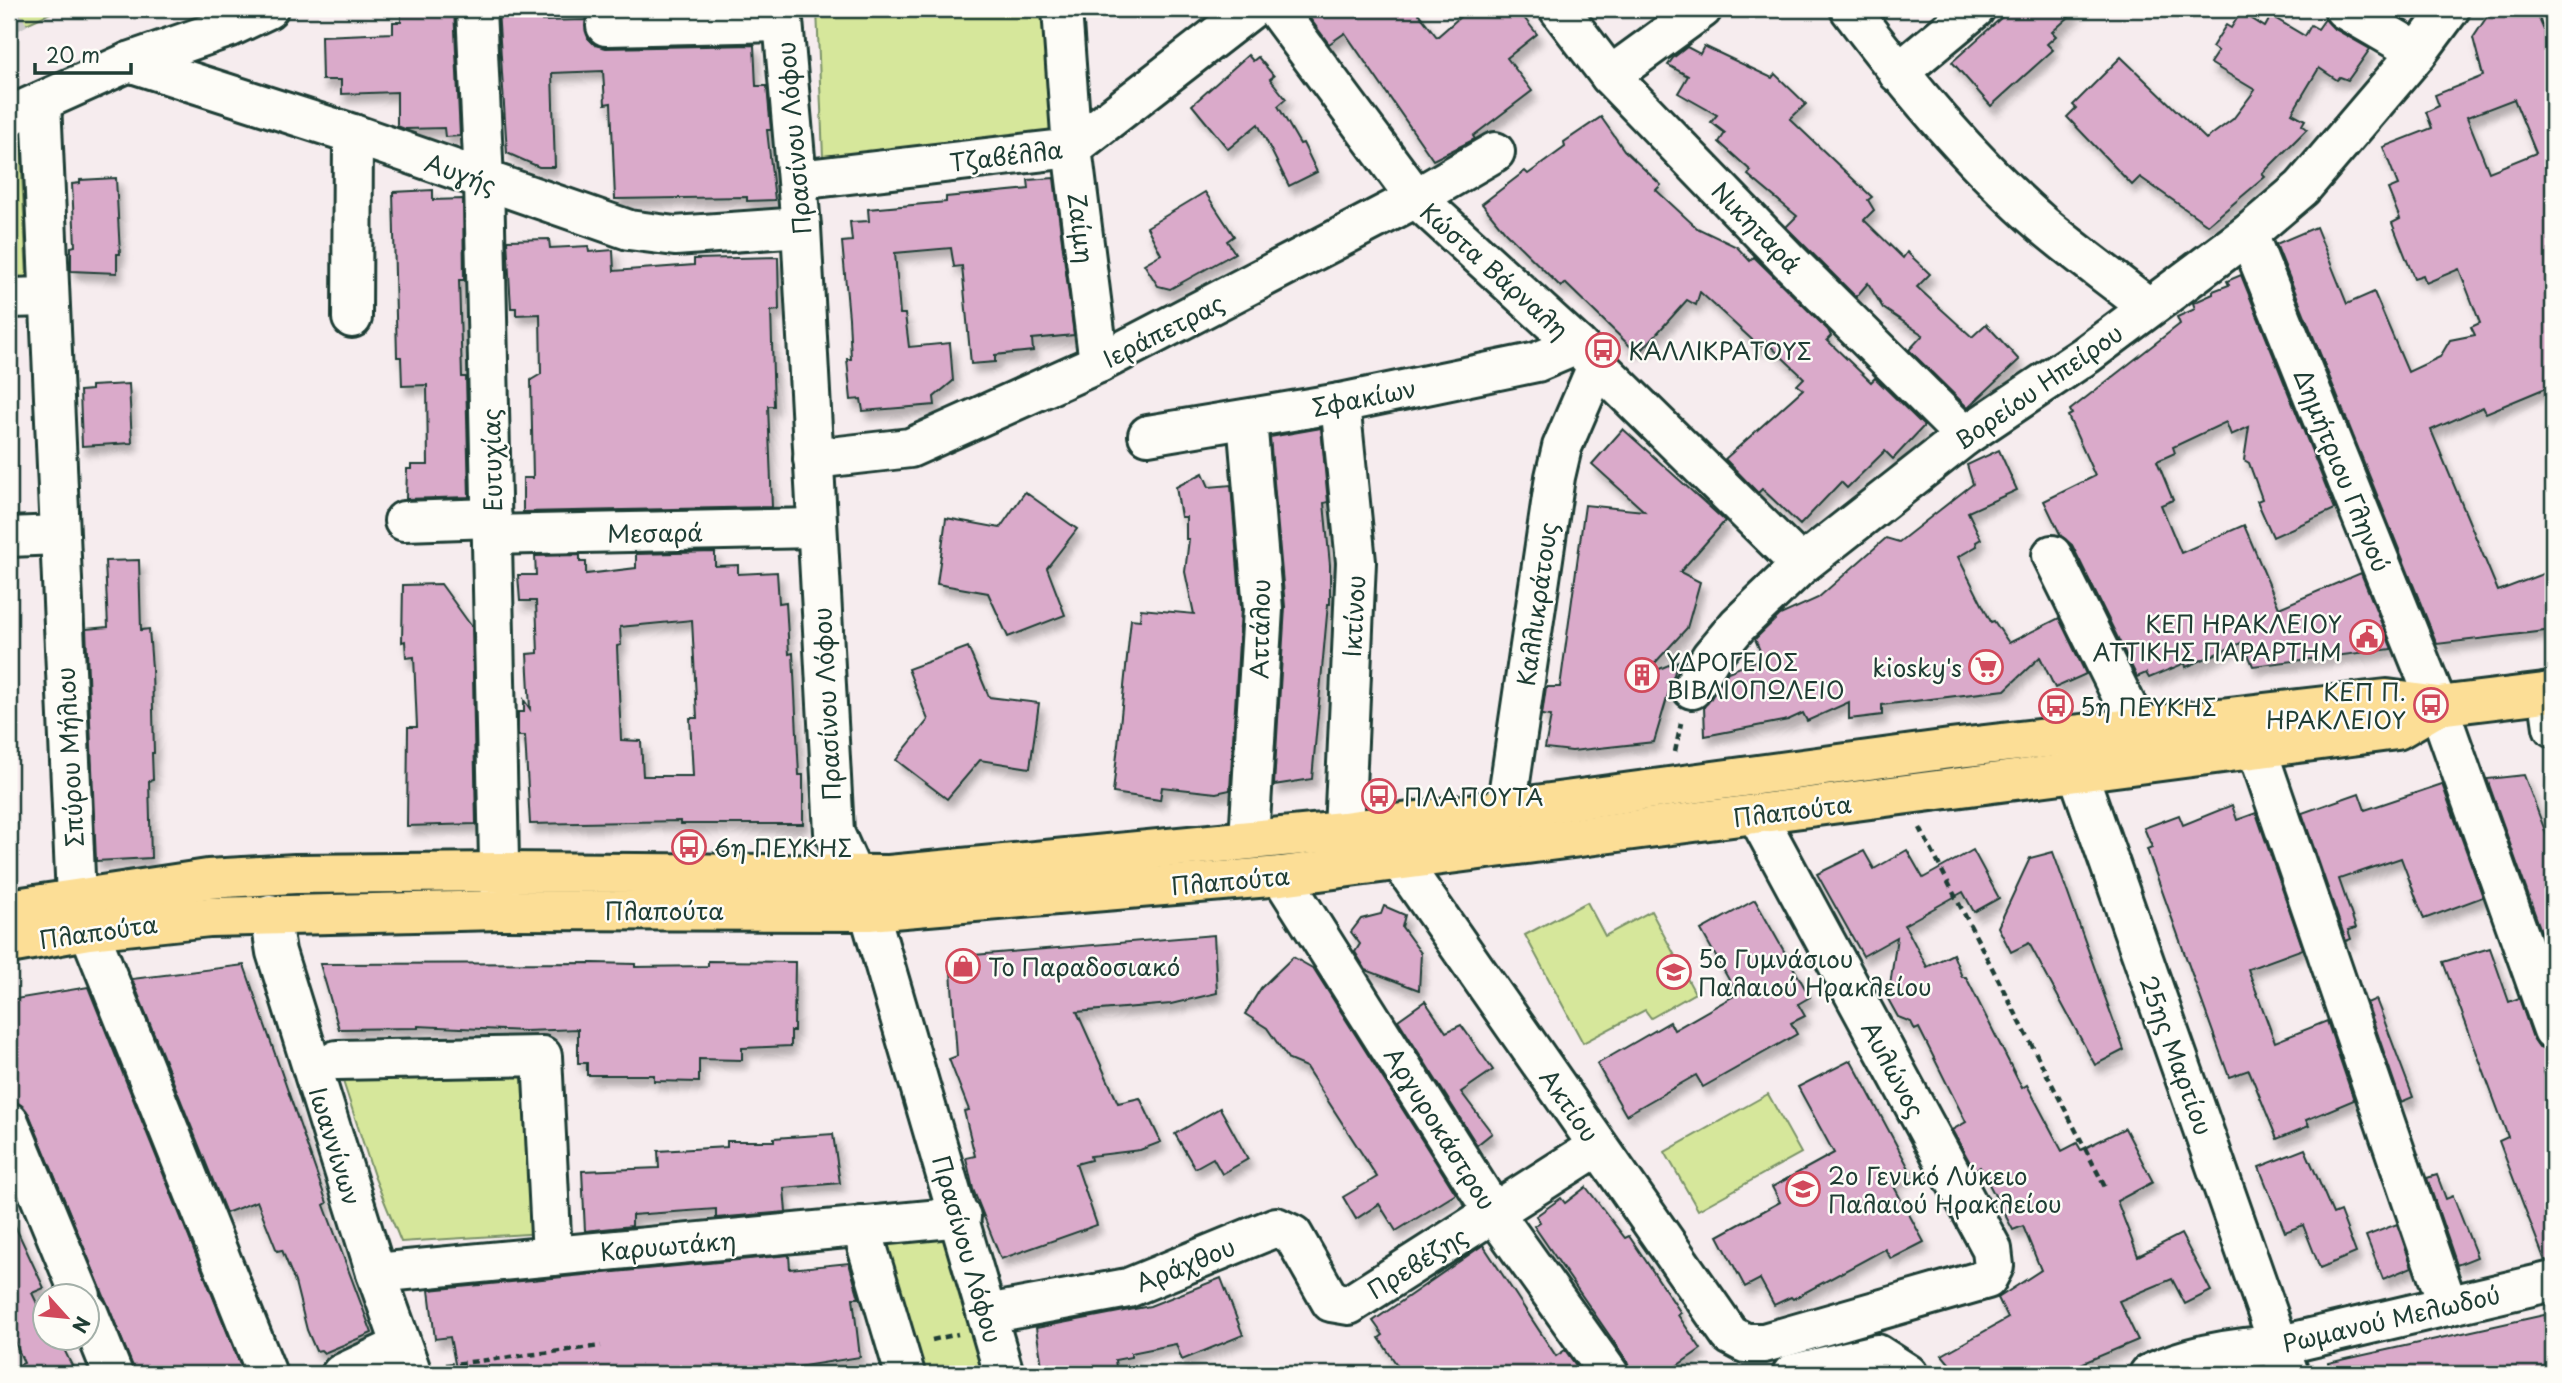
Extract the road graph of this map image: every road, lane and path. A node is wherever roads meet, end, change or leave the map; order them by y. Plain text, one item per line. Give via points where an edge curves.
1 (268, 9) edge
2 (476, 9) edge
3 (1062, 9) edge
4 (1251, 9) edge
5 (1276, 9) edge
6 (1559, 9) edge
7 (1703, 9) edge
8 (1850, 9) edge
9 (1975, 9) edge
10 (2344, 9) edge
11 (2450, 9) edge
12 (782, 15) edge
13 (606, 26) dead end
14 (2418, 52) junction
15 (129, 62) junction
16 (1898, 73) junction
17 (1610, 76) junction
18 (25, 109) edge
19 (353, 134) junction
20 (1072, 148) junction
21 (1495, 152) dead end
22 (798, 180) junction
23 (484, 181) junction
24 (1416, 198) junction
25 (801, 227) junction
26 (2248, 234) junction
27 (48, 297) junction
28 (9, 298) edge
29 (2148, 307) junction
30 (352, 318) dead end
31 (1587, 356) junction
32 (1099, 363) junction
33 (1340, 403) junction
34 (1247, 419) junction
35 (1147, 435) dead end
36 (1965, 436) junction
37 (813, 459) junction
38 (404, 521) dead end
39 (493, 526) junction
40 (816, 528) junction
41 (58, 535) junction
42 (9, 537) edge
43 (2052, 555) dead end
44 (1801, 565) junction
45 (1692, 689) joint
46 (2552, 704) edge
47 (2438, 706) junction
48 (2137, 727) junction
49 (2065, 736) junction
50 (2257, 749) junction
51 (1838, 765) junction
52 (2076, 774) junction
53 (1673, 786) junction
54 (1904, 796) junction
55 (1840, 803) junction
56 (1506, 809) junction
57 (1757, 815) junction
58 (1344, 831) junction
59 (1249, 839) junction
60 (1496, 848) junction
61 (1400, 861) junction
62 (501, 872) junction
63 (1281, 876) junction
64 (861, 894) junction
65 (9, 909) edge
66 (500, 911) junction
67 (82, 914) junction
68 (270, 914) junction
69 (9, 944) edge
70 (2553, 1030) edge
71 (337, 1060) dead end
72 (9, 1122) edge
73 (1598, 1146) junction
74 (2106, 1189) dead end
75 (1494, 1213) junction
76 (961, 1217) junction
77 (861, 1226) junction
78 (552, 1256) junction
79 (376, 1273) junction
80 (2553, 1281) edge
81 (75, 1282) edge
82 (1341, 1306) joint
83 (2448, 1306) junction
84 (1859, 1316) junction
85 (989, 1320) junction
86 (601, 1346) dead end
87 (102, 1347) edge
88 (2285, 1360) edge
89 (901, 1361) edge
90 (408, 1363) edge
91 (1893, 1364) edge
92 (113, 1374) edge
93 (267, 1374) edge
94 (341, 1374) edge
95 (1004, 1374) edge
96 (1609, 1374) edge
97 (1792, 1374) edge
98 (2149, 1374) edge

1 - 15 street
2 - 23 street, Ευτυχίας
3 - 20 street, Ζαίμη
4 - 20 street, Τζαβέλλα
5 - 24 street, Κώστα Βάρναλη
6 - 17 street, Νικηταρά
7 - 17 street
8 - 16 street
9 - 16 street
10 - 14 street
11 - 14 street, Βορείου Ηπείρου
12 - 13 street
12 - 22 street, Πρασίνου Λόφου
14 - 26 street, Βορείου Ηπείρου via 2302,188
15 - 18 street
15 - 19 street, Αυγής
16 - 29 street via 2043,225
17 - 36 street, Νικηταρά
18 - 27 street, Σπύρου Μήλιου
19 - 23 street, Αυγής
19 - 30 street
20 - 22 street, Τζαβέλλα
20 - 32 street, Ζαίμη
21 - 24 street, Ιεράπετρας
22 - 25 street, Πρασίνου Λόφου
23 - 25 street, Αυγής via 644,233 675,236
23 - 39 street, Ευτυχίας
24 - 31 street, Κώστα Βάρναλη
24 - 32 street, Ιεράπετρας
25 - 37 street, Πρασίνου Λόφου
26 - 29 street, Βορείου Ηπείρου
26 - 47 street, Δημήτριου Γληνού
27 - 28 street
27 - 41 street, Σπύρου Μήλιου
29 - 36 street, Βορείου Ηπείρου via 2086,355
31 - 33 street, Σφακίων
31 - 44 street, Κώστα Βάρναλη
31 - 56 street, Καλλικράτους via 1555,477
32 - 37 street, Ιεράπετρας via 910,448
33 - 34 street, Σφακίων
33 - 58 street, Ικτίνου via 1356,562
34 - 35 street, Σφακίων
34 - 59 street, Αττάλου via 1263,609
36 - 44 street, Βορείου Ηπείρου
37 - 40 street, Πρασίνου Λόφου
38 - 39 street, Μεσαρά
39 - 40 street, Μεσαρά
39 - 62 street, Ευτυχίας
40 - 64 street, Πρασίνου Λόφου via 834,832
41 - 42 street
41 - 67 street, Σπύρου Μήλιου
43 - 48 street
44 - 45 street, Βορείου Ηπείρου via 1738,625
45 - 53 path via 1674,755
46 - 47 main road, Πλαπούτα
47 - 48 main road, Πλαπούτα via 2387,699
47 - 50 main road, Πλαπούτα via 2397,730
47 - 70 street, Δημήτριου Γληνού
48 - 49 main road, Πλαπούτα
49 - 51 main road, Πλαπούτα
49 - 52 street, 25ης Μαρτίου
50 - 52 main road, Πλαπούτα
50 - 83 street
51 - 53 main road, Πλαπούτα
51 - 55 main road
52 - 54 main road, Πλαπούτα
52 - 88 street, 25ης Μαρτίου
53 - 56 main road, Πλαπούτα
54 - 55 main road, Πλαπούτα
54 - 74 path
55 - 57 main road, Πλαπούτα
56 - 58 main road, Πλαπούτα
56 - 60 street, Καλλικράτους
57 - 60 main road, Πλαπούτα
57 - 84 street, Αυλώνος via 1992,1249 1994,1266 1987,1279
58 - 59 main road, Πλαπούτα
59 - 64 main road, Πλαπούτα
60 - 61 main road, Πλαπούτα
61 - 63 main road, Πλαπούτα
61 - 73 street, Ακτίου
62 - 64 main road, Πλαπούτα
62 - 66 street, Ευτυχίας
62 - 67 main road, Πλαπούτα via 208,879
63 - 64 main road, Πλαπούτα
63 - 75 street, Αργυροκάστρου
64 - 66 main road, Πλαπούτα
64 - 76 street, Πρασίνου Λόφου
65 - 67 main road, Πλαπούτα
66 - 68 main road, Πλαπούτα
67 - 68 main road, Πλαπούτα
67 - 69 main road, Πλαπούτα
67 - 93 street, Σπύρου Μήλιου
68 - 79 street, Ιωαννίνων via 276,952
71 - 78 street via 542,1056
72 - 81 street
73 - 75 street, Πρεβέζης
73 - 84 street, Ακτίου via 1730,1335 1745,1343 1764,1343
75 - 82 street, Πρεβέζης
75 - 96 street, Αργυροκάστρου
76 - 77 street, Καρυωτάκη
76 - 85 street, Πρασίνου Λόφου
77 - 78 street, Καρυωτάκη
77 - 89 street
78 - 79 street, Καρυωτάκη
79 - 90 street, Ιωαννίνων
80 - 83 street, Ρωμανού Μελωδού
82 - 85 street, Αράχθου via 1331,1302 1293,1236 1276,1227 1128,1289
83 - 88 street, Ρωμανού Μελωδού
84 - 91 street
85 - 89 path
85 - 95 street, Πρασίνου Λόφου
86 - 90 path
87 - 92 street
88 - 98 street, Ρωμανού Μελωδού via 2241,1347 2171,1363
90 - 94 street
91 - 97 street

